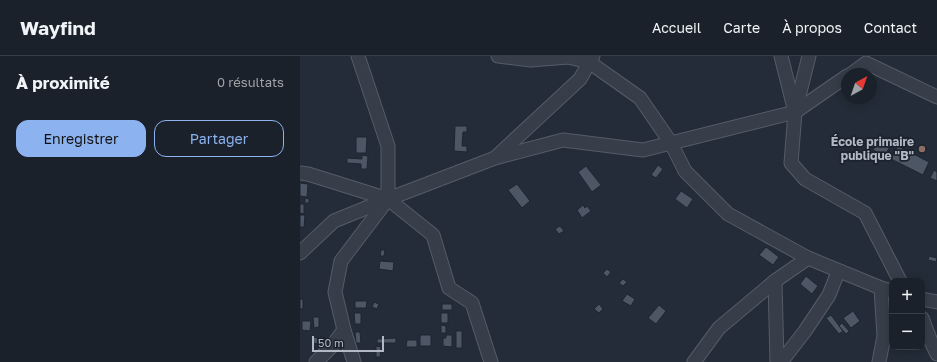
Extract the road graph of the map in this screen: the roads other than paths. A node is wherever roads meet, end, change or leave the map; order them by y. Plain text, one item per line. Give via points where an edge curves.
1 (358, 56) edge
2 (498, 56) edge
3 (781, 56) edge
4 (809, 56) edge
5 (588, 58) edge
6 (859, 68) edge
7 (876, 68) edge
8 (877, 68) edge
9 (841, 80) edge
10 (937, 97) edge
11 (795, 112) junction
12 (671, 143) junction
13 (495, 158) junction
14 (300, 173) edge
15 (388, 199) junction
16 (300, 253) edge
17 (808, 258) junction
18 (838, 272) junction
19 (898, 278) edge
20 (775, 281) junction
21 (886, 290) edge
22 (925, 300) edge
23 (937, 302) edge
24 (925, 325) edge
25 (344, 330) junction
26 (937, 354) edge
27 (316, 362) edge
28 (354, 362) edge
29 (491, 362) edge
30 (694, 362) edge
31 (777, 362) edge
32 (781, 362) edge
33 (879, 362) edge

1 - 15 street via 388,146
2 - 5 street via 531,60
3 - 11 street
4 - 11 street
5 - 12 street via 640,98
5 - 13 street via 580,79
6 - 7 street via 866,63
8 - 10 street
9 - 11 street
11 - 12 street
11 - 19 street via 791,163 805,179 865,212
12 - 13 street via 643,150 563,140
12 - 17 street via 685,171 728,214
13 - 15 street
14 - 15 street
15 - 16 street via 334,221
15 - 25 street via 341,261 335,292
15 - 29 street via 433,235 449,288 472,303
17 - 18 street
17 - 20 street
18 - 21 street
18 - 32 street via 829,295
20 - 30 street via 719,328
20 - 31 street
21 - 33 street via 884,336
22 - 23 street
24 - 26 street
25 - 27 street
25 - 28 street

